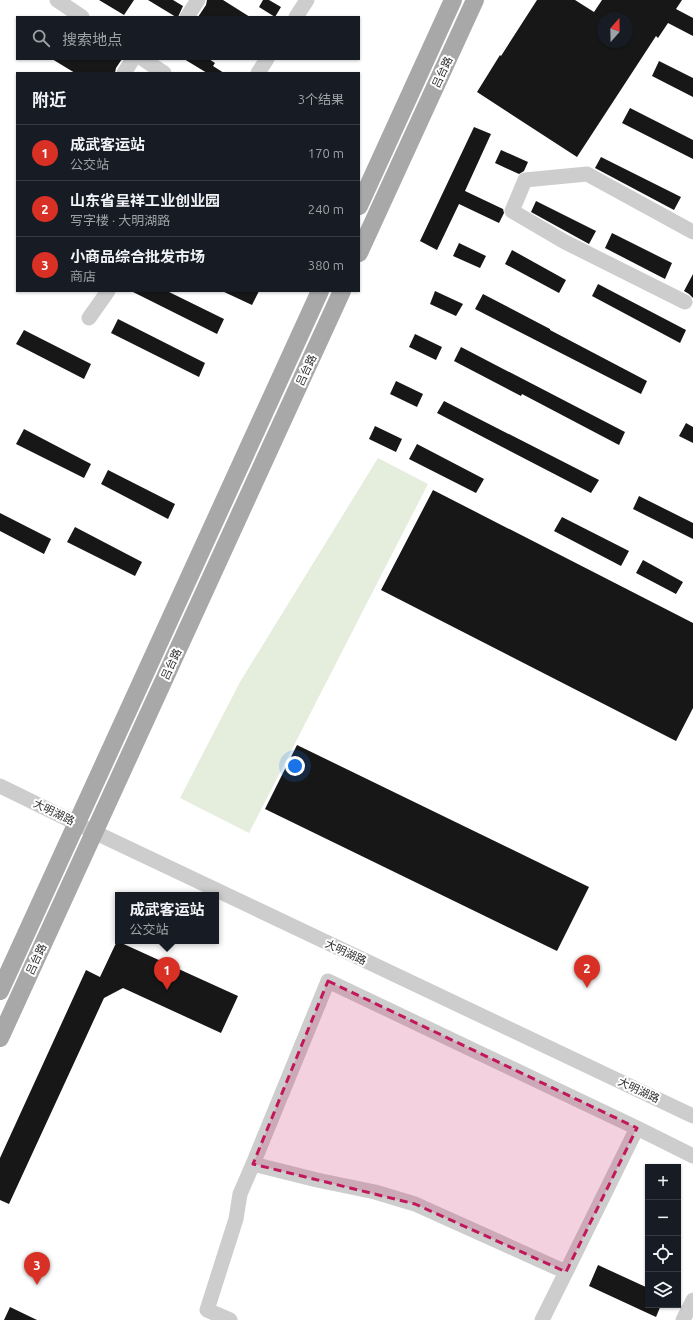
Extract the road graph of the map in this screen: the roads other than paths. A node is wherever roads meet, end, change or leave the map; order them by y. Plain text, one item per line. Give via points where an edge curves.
1 (198, 0) edge
2 (307, 0) edge
3 (453, 0) edge
4 (475, 0) edge
5 (67, 3) edge
6 (81, 16) edge
7 (188, 16) edge
8 (297, 16) edge
9 (132, 60) edge
10 (266, 60) edge
11 (125, 72) edge
12 (259, 72) edge
13 (360, 204) edge
14 (693, 232) edge
15 (360, 251) edge
16 (107, 292) edge
17 (320, 292) edge
18 (342, 292) edge
19 (685, 302) dead end
20 (89, 318) dead end
21 (0, 786) edge
22 (77, 823) junction
23 (94, 832) junction
24 (0, 991) edge
25 (0, 1038) edge
26 (693, 1116) edge
27 (637, 1128) junction
28 (693, 1156) edge
29 (253, 1164) junction
30 (566, 1272) junction
31 (693, 1300) edge
32 (230, 1320) edge
33 (542, 1320) edge
34 (683, 1320) edge

1 - 7 street
2 - 8 street
3 - 13 main road, 吕台路
4 - 15 main road, 吕台路
5 - 6 street
9 - 11 street
10 - 12 street
14 - 19 street via 588,174 525,180 512,211 565,242
16 - 20 street
17 - 22 main road, 吕台路
18 - 23 main road, 吕台路
21 - 22 street, 大明湖路
22 - 23 street, 大明湖路
22 - 24 main road, 吕台路
23 - 25 main road, 吕台路
23 - 26 street, 大明湖路
27 - 28 street
27 - 29 street via 328,981
27 - 30 street
29 - 30 street via 375,1192 415,1204
29 - 32 street via 240,1194 236,1219 207,1310
30 - 33 street
31 - 34 street

